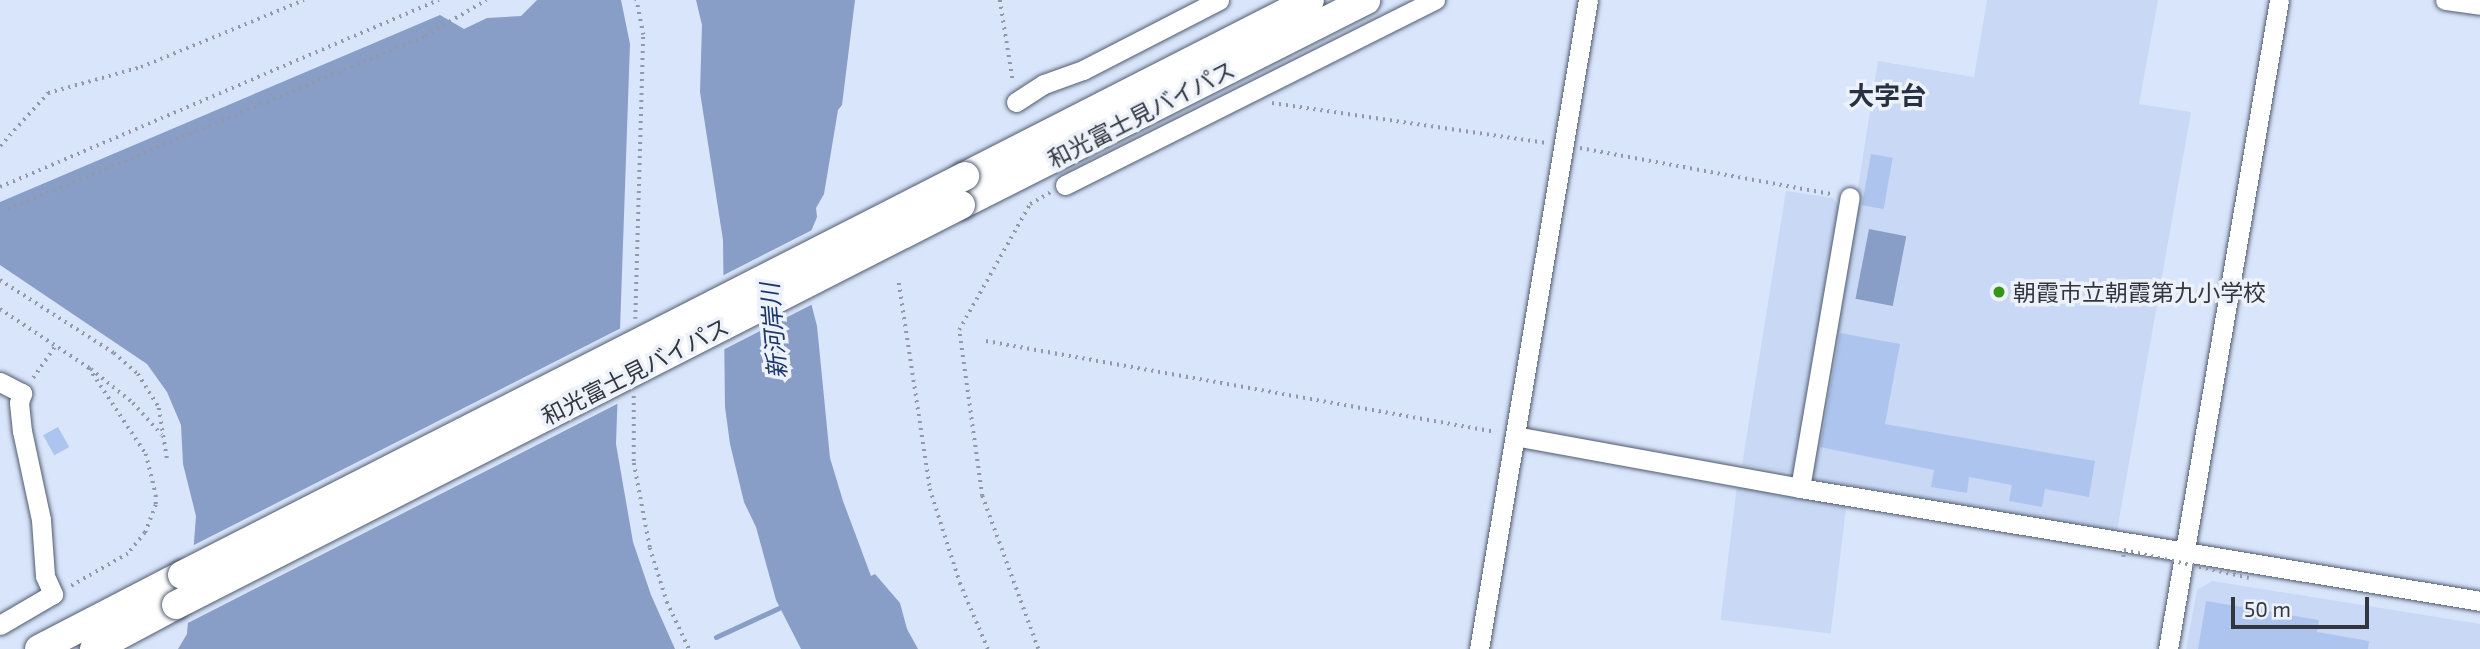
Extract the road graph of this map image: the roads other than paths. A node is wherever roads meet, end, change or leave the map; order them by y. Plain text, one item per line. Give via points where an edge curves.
1 (1219, 0) edge
2 (1310, 0) edge
3 (1366, 0) edge
4 (1435, 0) edge
5 (1588, 0) edge
6 (2279, 0) edge
7 (2445, 0) edge
8 (2480, 5) edge
9 (1016, 102) road end
10 (1065, 185) road end
11 (1850, 197) dead end
12 (0, 382) edge
13 (1515, 436) junction
14 (1800, 488) junction
15 (2185, 550) junction
16 (2480, 601) edge
17 (0, 625) edge
18 (39, 649) edge
19 (94, 649) edge
20 (1479, 649) edge
21 (2168, 649) edge

1 - 9 street via 1083,70 1044,84
2 - 18 highway, 和光富士見バイパス, bridge
3 - 19 highway, 和光富士見バイパス, bridge
4 - 10 street
5 - 13 street
6 - 15 street
7 - 8 street
11 - 14 street
12 - 17 street via 22,393 22,431 41,520 45,576 53,594
13 - 14 street
13 - 20 street
14 - 15 street
15 - 16 street
15 - 21 street

